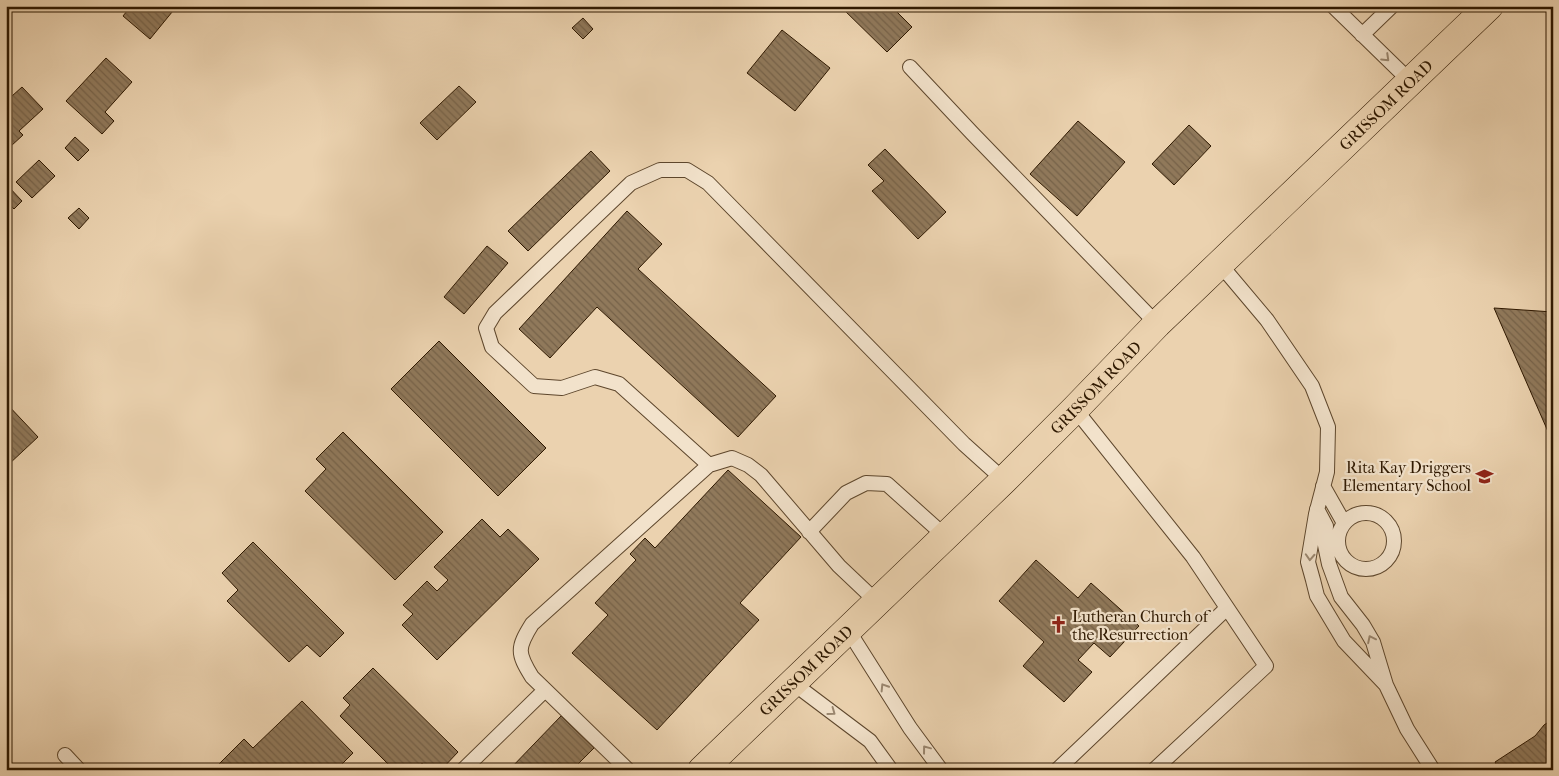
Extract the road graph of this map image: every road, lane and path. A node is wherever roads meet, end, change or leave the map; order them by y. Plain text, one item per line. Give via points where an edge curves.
1 (1333, 6) edge
2 (1392, 6) edge
3 (1489, 6) edge
4 (1362, 35) junction
5 (910, 66) dead end
6 (1411, 82) junction
7 (1219, 263) junction
8 (1157, 324) junction
9 (1075, 409) junction
10 (709, 466) junction
11 (1004, 480) junction
12 (1323, 486) junction
13 (1317, 509) junction
14 (1344, 523) junction
15 (809, 532) junction
16 (946, 536) junction
17 (878, 602) junction
18 (1227, 608) junction
19 (848, 630) junction
20 (792, 683) junction
21 (1386, 685) junction
22 (545, 690) junction
23 (64, 755) dead end
24 (79, 770) edge
25 (463, 770) edge
26 (628, 770) edge
27 (702, 770) edge
28 (891, 770) edge
29 (941, 770) edge
30 (1057, 770) edge
31 (1154, 770) edge
32 (1433, 770) edge

1 - 4 lane
2 - 4 lane
3 - 6 main road, GRISSOM ROAD
4 -> 6 lane
5 - 8 lane
6 - 7 main road, GRISSOM ROAD
7 - 8 main road, GRISSOM ROAD
7 - 12 lane via 1267,320 1312,386 1328,427 1327,472
8 - 9 main road, GRISSOM ROAD
9 - 11 main road, GRISSOM ROAD
9 - 18 lane via 1193,557
10 - 11 lane via 619,384 595,377 562,388 534,386 492,347 486,328 496,313 631,183 660,170 687,170 708,183 964,444
10 - 15 lane via 732,458 748,465 761,475
10 - 22 lane via 532,624 521,641 522,660
11 - 16 main road, GRISSOM ROAD
12 - 13 lane
12 - 14 lane
21 -> 13 lane via 1373,642 1341,596 1329,564 1326,526
13 -> 21 lane via 1308,562 1317,596 1344,641
14 - 14 lane via 1338,547 1346,561 1361,568 1378,566 1385,561 1393,540 1384,520 1364,513 1356,514
15 - 16 lane via 846,493 866,482 886,484
15 - 17 lane via 839,566
16 - 17 main road, GRISSOM ROAD
17 - 19 main road, GRISSOM ROAD
18 - 30 lane
18 - 31 lane via 1266,666
19 - 20 main road, GRISSOM ROAD
29 -> 19 lane via 910,728
20 - 27 main road, GRISSOM ROAD
20 -> 28 lane via 870,740
21 - 32 lane via 1407,729
22 - 25 lane
22 - 26 lane
23 - 24 lane

